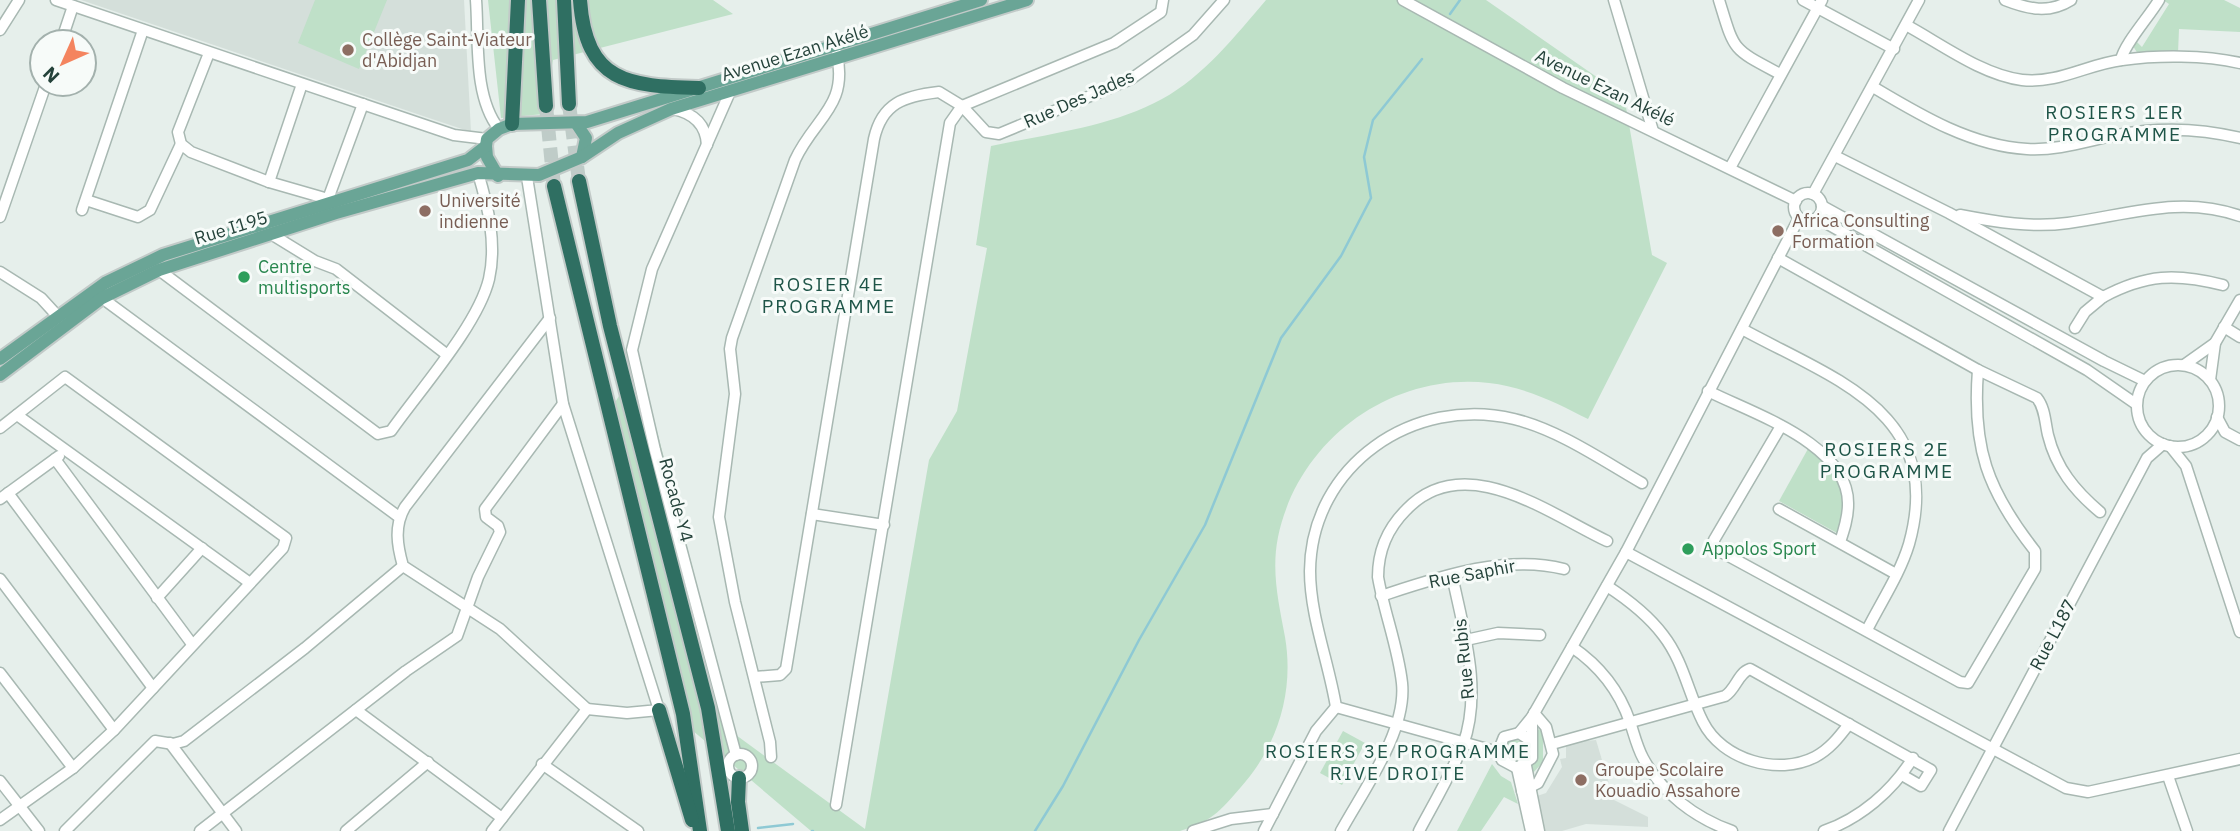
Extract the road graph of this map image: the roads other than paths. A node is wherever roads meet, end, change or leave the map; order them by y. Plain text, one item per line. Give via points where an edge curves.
1 (19, 0) edge
2 (56, 0) edge
3 (476, 0) edge
4 (518, 0) edge
5 (539, 0) edge
6 (564, 0) edge
7 (580, 0) edge
8 (981, 0) edge
9 (1027, 0) edge
10 (1163, 0) edge
11 (1224, 0) edge
12 (1402, 0) edge
13 (1614, 0) edge
14 (1719, 0) edge
15 (1802, 0) edge
16 (1919, 0) edge
17 (2005, 0) edge
18 (2071, 0) edge
19 (2159, 0) edge
20 (1820, 5) edge
21 (73, 6) junction
22 (1906, 24) junction
23 (66, 28) edge
24 (0, 30) edge
25 (143, 30) junction
26 (834, 44) junction
27 (1894, 49) junction
28 (209, 53) junction
29 (838, 58) junction
30 (2121, 60) junction
31 (2240, 64) edge
32 (1780, 74) junction
33 (302, 84) junction
34 (1873, 87) junction
35 (699, 88) junction
36 (730, 92) junction
37 (42, 98) edge
38 (363, 104) junction
39 (569, 104) tunnel mouth
40 (546, 106) tunnel mouth
41 (962, 106) junction
42 (671, 109) junction
43 (576, 123) junction
44 (505, 127) junction
45 (1653, 131) junction
46 (2240, 138) edge
47 (487, 143) junction
48 (181, 144) junction
49 (706, 146) junction
50 (1835, 156) junction
51 (582, 157) junction
52 (1731, 168) junction
53 (478, 173) junction
54 (498, 176) junction
55 (527, 177) junction
56 (579, 181) tunnel mouth
57 (269, 182) junction
58 (554, 186) tunnel mouth
59 (1813, 194) junction
60 (1796, 201) junction
61 (332, 205) junction
62 (1822, 206) junction
63 (1950, 213) junction
64 (2240, 216) edge
65 (0, 217) edge
66 (1799, 218) junction
67 (1817, 218) junction
68 (271, 233) junction
69 (1778, 258) junction
70 (159, 270) junction
71 (0, 272) edge
72 (2224, 285) dead end
73 (2103, 297) junction
74 (102, 298) junction
75 (2240, 300) edge
76 (550, 317) junction
77 (62, 320) junction
78 (2224, 327) junction
79 (2075, 328) dead end
80 (1742, 329) junction
81 (2240, 337) edge
82 (2215, 343) junction
83 (446, 354) junction
84 (0, 359) edge
85 (2184, 365) junction
86 (1978, 370) junction
87 (0, 375) edge
88 (2210, 380) junction
89 (2146, 381) junction
90 (1708, 391) junction
91 (563, 404) junction
92 (2136, 404) junction
93 (17, 415) junction
94 (2217, 417) junction
95 (1781, 426) junction
96 (0, 428) edge
97 (2145, 431) junction
98 (2225, 432) junction
99 (2205, 436) junction
100 (2240, 440) edge
101 (2193, 444) junction
102 (2166, 445) junction
103 (65, 451) junction
104 (2147, 458) junction
105 (55, 459) junction
106 (2186, 466) junction
107 (1642, 483) dead end
108 (4, 496) edge
109 (1779, 509) dead end
110 (2100, 512) dead end
111 (812, 514) junction
112 (399, 517) junction
113 (884, 525) junction
114 (1606, 541) dead end
115 (1840, 542) junction
116 (202, 548) junction
117 (1626, 552) junction
118 (403, 566) junction
119 (1564, 569) dead end
120 (1896, 574) junction
121 (1452, 575) junction
122 (0, 579) edge
123 (250, 583) junction
124 (1606, 586) junction
125 (1381, 596) junction
126 (157, 598) junction
127 (467, 608) junction
128 (1867, 630) junction
129 (2240, 632) edge
130 (1540, 635) dead end
131 (1466, 640) junction
132 (192, 645) junction
133 (1572, 648) junction
134 (0, 673) edge
135 (755, 677) junction
136 (153, 688) junction
137 (1698, 705) junction
138 (1336, 707) junction
139 (587, 709) junction
140 (356, 710) junction
141 (659, 710) junction
142 (1533, 715) junction
143 (1630, 723) junction
144 (1849, 724) junction
145 (1397, 727) junction
146 (114, 730) junction
147 (1519, 733) junction
148 (1531, 740) junction
149 (170, 743) junction
150 (1463, 743) junction
151 (1552, 744) junction
152 (1992, 750) junction
153 (1499, 752) junction
154 (736, 755) junction
155 (771, 757) dead end
156 (1913, 758) junction
157 (2240, 759) edge
158 (428, 762) junction
159 (542, 764) junction
160 (1521, 767) junction
161 (73, 768) junction
162 (1902, 775) junction
163 (2168, 775) junction
164 (739, 778) junction
165 (0, 781) edge
166 (1526, 790) junction
167 (836, 805) dead end
168 (20, 808) junction
169 (223, 814) junction
170 (1273, 814) junction
171 (502, 818) junction
172 (0, 820) edge
173 (39, 831) edge
174 (65, 831) edge
175 (200, 831) edge
176 (236, 831) edge
177 (346, 831) edge
178 (492, 831) edge
179 (638, 831) edge
180 (698, 831) edge
181 (728, 831) edge
182 (741, 831) edge
183 (1193, 831) edge
184 (1264, 831) edge
185 (1341, 831) edge
186 (1419, 831) edge
187 (1531, 831) edge
188 (1539, 831) edge
189 (1732, 831) edge
190 (1824, 831) edge
191 (1949, 831) edge
192 (2188, 831) edge

1 - 24 street
2 - 21 street
3 - 44 street via 487,108
4 - 44 highway
5 - 40 highway
6 - 39 highway
7 - 35 highway via 582,27 593,54 608,70 638,85
8 - 26 main road, Avenue Ezan Akélé
9 - 29 main road, Avenue Ezan Akélé
10 - 41 street via 1160,12 1114,43
11 - 41 street, Rue Des Jades via 1193,35 1131,79 999,134 986,131
12 - 45 street, Avenue Ezan Akélé via 1563,88
13 - 45 street
14 - 32 street via 1732,44
15 - 20 street
16 - 22 street
17 - 18 street via 2046,10
19 - 30 street
20 - 27 street
20 - 32 street
21 - 23 street
21 - 25 street
22 - 27 street
22 - 30 street via 1973,61 2022,80 2060,78
25 - 28 street
25 - 48 street via 84,205 145,216
26 - 29 street
26 - 35 main road, Avenue Ezan Akélé
27 - 34 street
28 - 33 street
28 - 48 street via 178,132
29 - 36 main road, Avenue Ezan Akélé
29 - 135 street via 838,95 802,143 730,349 735,394 719,523
30 - 31 street via 2198,59
32 - 52 street
33 - 38 street
33 - 57 street
34 - 46 street via 1950,129 2016,148 2055,148 2146,130 2178,129
34 - 50 street
35 - 43 main road, Avenue Ezan Akélé
36 - 42 main road, Avenue Ezan Akélé
36 - 49 street
37 - 65 street
38 - 47 street
38 - 61 street
41 - 111 street via 939,92 914,95 894,103 879,121
41 - 113 street via 948,131 937,186
42 - 49 street via 695,117
42 - 51 main road, Avenue Ezan Akélé via 618,132
43 - 44 main road
43 - 51 main road via 586,138
44 - 47 main road, Rue I195
45 - 52 street, Avenue Ezan Akélé
47 - 54 main road
47 - 61 main road, Rue I195 via 468,160
48 - 57 street
49 - 154 street via 652,269 632,350
50 - 59 street
50 - 63 street
51 - 55 main road, Rue I195
52 - 60 street, Avenue Ezan Akélé
53 - 54 main road, Rue I195
53 - 61 main road, Rue I195
53 - 83 street via 489,211 489,278 470,320
54 - 55 main road, Rue I195
55 - 76 street
56 - 181 highway, Rocade Y4 via 610,326 708,708
57 - 61 street
58 - 180 highway via 683,714
59 - 60 street
59 - 62 street
60 - 66 street
61 - 68 main road, Rue I195
61 - 77 main road, Rue I195 via 163,255 106,283
62 - 67 street
62 - 89 street
63 - 64 street via 2038,225 2168,205
63 - 73 street
66 - 67 street
66 - 69 street
67 - 92 street via 2097,376
68 - 70 main road, Rue I195
68 - 83 street via 336,269
69 - 80 street
69 - 86 street
70 - 74 main road, Rue I195
70 - 83 street via 378,434 391,431
71 - 77 street via 41,298
72 - 73 street via 2190,276 2167,276 2130,284
73 - 79 street
74 - 77 main road, Rue I195
74 - 112 street
75 - 78 street
76 - 91 street
76 - 112 street
77 - 84 main road, Rue I195
77 - 87 main road, Rue I195
78 - 81 street
78 - 82 street
80 - 90 street
80 - 120 street via 1856,390 1891,422 1908,458 1916,500 1908,545
82 - 85 street
82 - 88 street
85 - 88 street
85 - 89 street via 2167,366
86 - 110 street via 2040,401 2052,448 2066,478
86 - 128 street via 1976,427 1989,480 2008,516 2035,551 2035,569 1968,683
88 - 94 street via 2218,398
89 - 92 street
90 - 95 street
90 - 117 street
91 - 127 street via 485,509 486,517 500,532
91 - 141 street
92 - 97 street
93 - 96 street
93 - 103 street
93 - 123 street via 59,379 71,379 286,538 283,548
94 - 98 street
94 - 99 street
95 - 115 street via 1823,453 1845,485 1848,503
95 - 128 street via 1716,536 1714,548
97 - 102 street
97 - 104 street
98 - 99 street
98 - 100 street
99 - 101 street
101 - 102 street
101 - 106 street
102 - 104 street, Rue L187
102 - 106 street
103 - 105 street
103 - 116 street
104 - 152 street, Rue L187
105 - 108 street
105 - 126 street
106 - 129 street
107 - 138 street via 1547,431 1490,414 1420,421 1378,443 1341,477 1320,519 1312,551 1312,593
108 - 136 street
109 - 115 street
111 - 113 street
111 - 135 street via 785,672
112 - 118 street
113 - 167 street
114 - 125 street via 1510,494 1469,483 1450,485 1413,503 1385,537 1378,559
115 - 120 street
116 - 123 street
116 - 126 street
117 - 124 street
117 - 152 street
118 - 127 street
118 - 149 street via 184,741
119 - 121 street, Rue Saphir via 1515,564
120 - 128 street
121 - 125 street, Rue Saphir
121 - 131 street, Rue Rubis
122 - 146 street
123 - 132 street
124 - 133 street
124 - 137 street via 1663,634
125 - 145 street via 1402,684
126 - 132 street
127 - 139 street via 520,646
127 - 140 street via 457,636
130 - 131 street via 1498,633
131 - 150 street, Rue Rubis via 1471,687
132 - 136 street
133 - 142 street
133 - 143 street via 1594,663 1615,689
134 - 161 street
135 - 155 street
136 - 146 street
137 - 143 street
137 - 144 street via 1730,692 1749,669
137 - 144 street via 1703,722 1724,747 1767,764 1796,764 1813,758 1832,746
138 - 145 street
138 - 170 street via 1316,731
139 - 141 street
139 - 159 street
140 - 158 street
140 - 169 street
141 - 180 highway
142 - 147 street
142 - 148 street
142 - 151 street via 1546,727
143 - 151 street
143 - 189 street via 1641,755 1661,784 1694,812
144 - 156 street
145 - 150 street
145 - 185 street
146 - 161 street
147 - 148 street
147 - 153 street via 1504,737
148 - 160 street via 1532,758
149 - 169 street
149 - 174 street via 155,741
150 - 153 street
150 - 186 street, Rue Rubis
151 - 166 street via 1551,763
152 - 163 street via 2078,792
152 - 191 street, Rue L187
153 - 160 street via 1502,761
154 - 164 street via 728,766
154 - 164 street via 744,755 751,765 750,772
156 - 162 street
156 - 162 street via 1931,770 1923,785
157 - 163 street
158 - 171 street
158 - 177 street
159 - 171 street
159 - 179 street
160 - 166 street
161 - 168 street
162 - 190 street via 1855,817
163 - 192 street
164 - 182 highway
165 - 168 street
166 - 187 street
166 - 188 street
168 - 172 street
168 - 173 street
169 - 175 street
169 - 176 street
170 - 183 street via 1231,819
170 - 184 street
171 - 178 street

